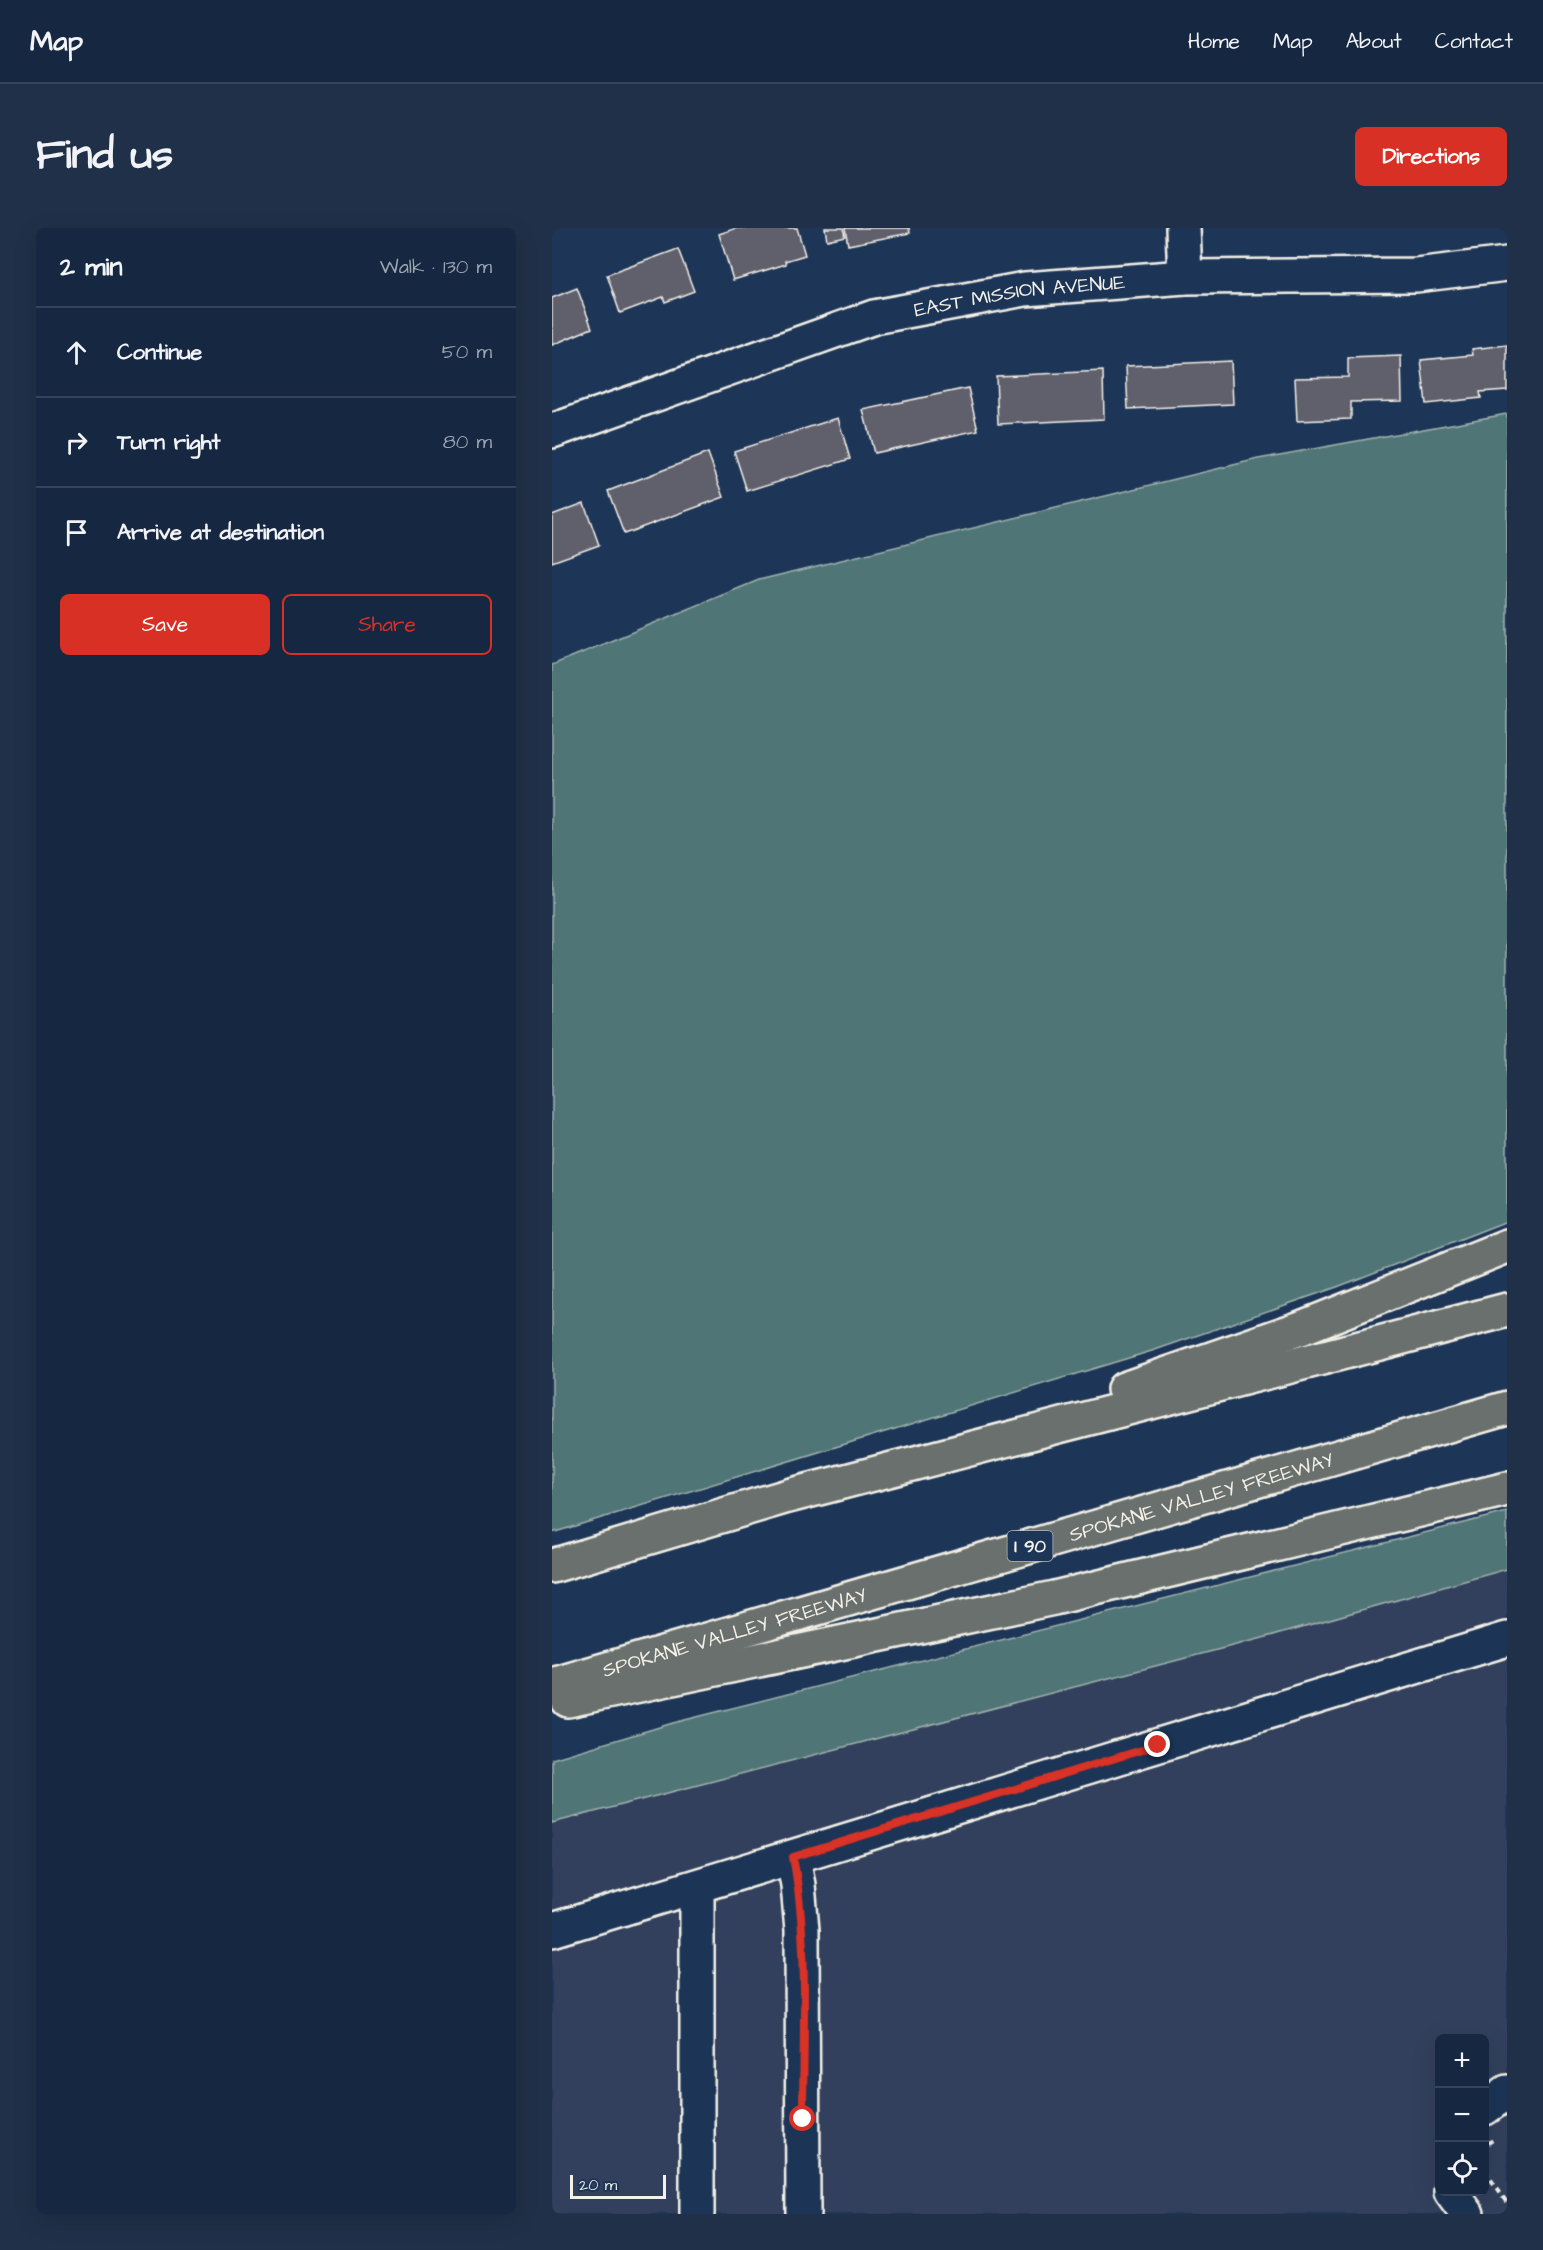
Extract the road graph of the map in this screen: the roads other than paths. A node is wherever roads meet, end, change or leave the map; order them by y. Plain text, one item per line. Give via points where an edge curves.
1 (1183, 228) edge
2 (1507, 264) edge
3 (1185, 277) junction
4 (552, 431) edge
5 (1507, 1246) edge
6 (1507, 1310) edge
7 (1507, 1408) edge
8 (1507, 1489) edge
9 (788, 1496) junction
10 (552, 1566) edge
11 (1507, 1639) edge
12 (552, 1685) edge
13 (552, 1704) edge
14 (793, 1857) junction
15 (697, 1887) junction
16 (552, 1930) edge
17 (1507, 2092) edge
18 (1489, 2105) edge
19 (1454, 2196) edge
20 (697, 2214) edge
21 (803, 2214) edge
22 (1467, 2214) edge

1 - 3 street
2 - 3 street, EAST MISSION AVENUE via 1416,275
3 - 4 street, EAST MISSION AVENUE via 1025,289 874,316
5 - 9 highway via 1268,1339 1111,1394
6 - 9 highway
7 - 12 highway, SPOKANE VALLEY FREEWAY / I 90
8 - 13 highway via 1066,1595
9 - 10 highway
11 - 14 street
14 - 15 street
14 - 21 street via 802,1930
15 - 16 street
15 - 20 street
17 - 18 street
19 - 22 street

